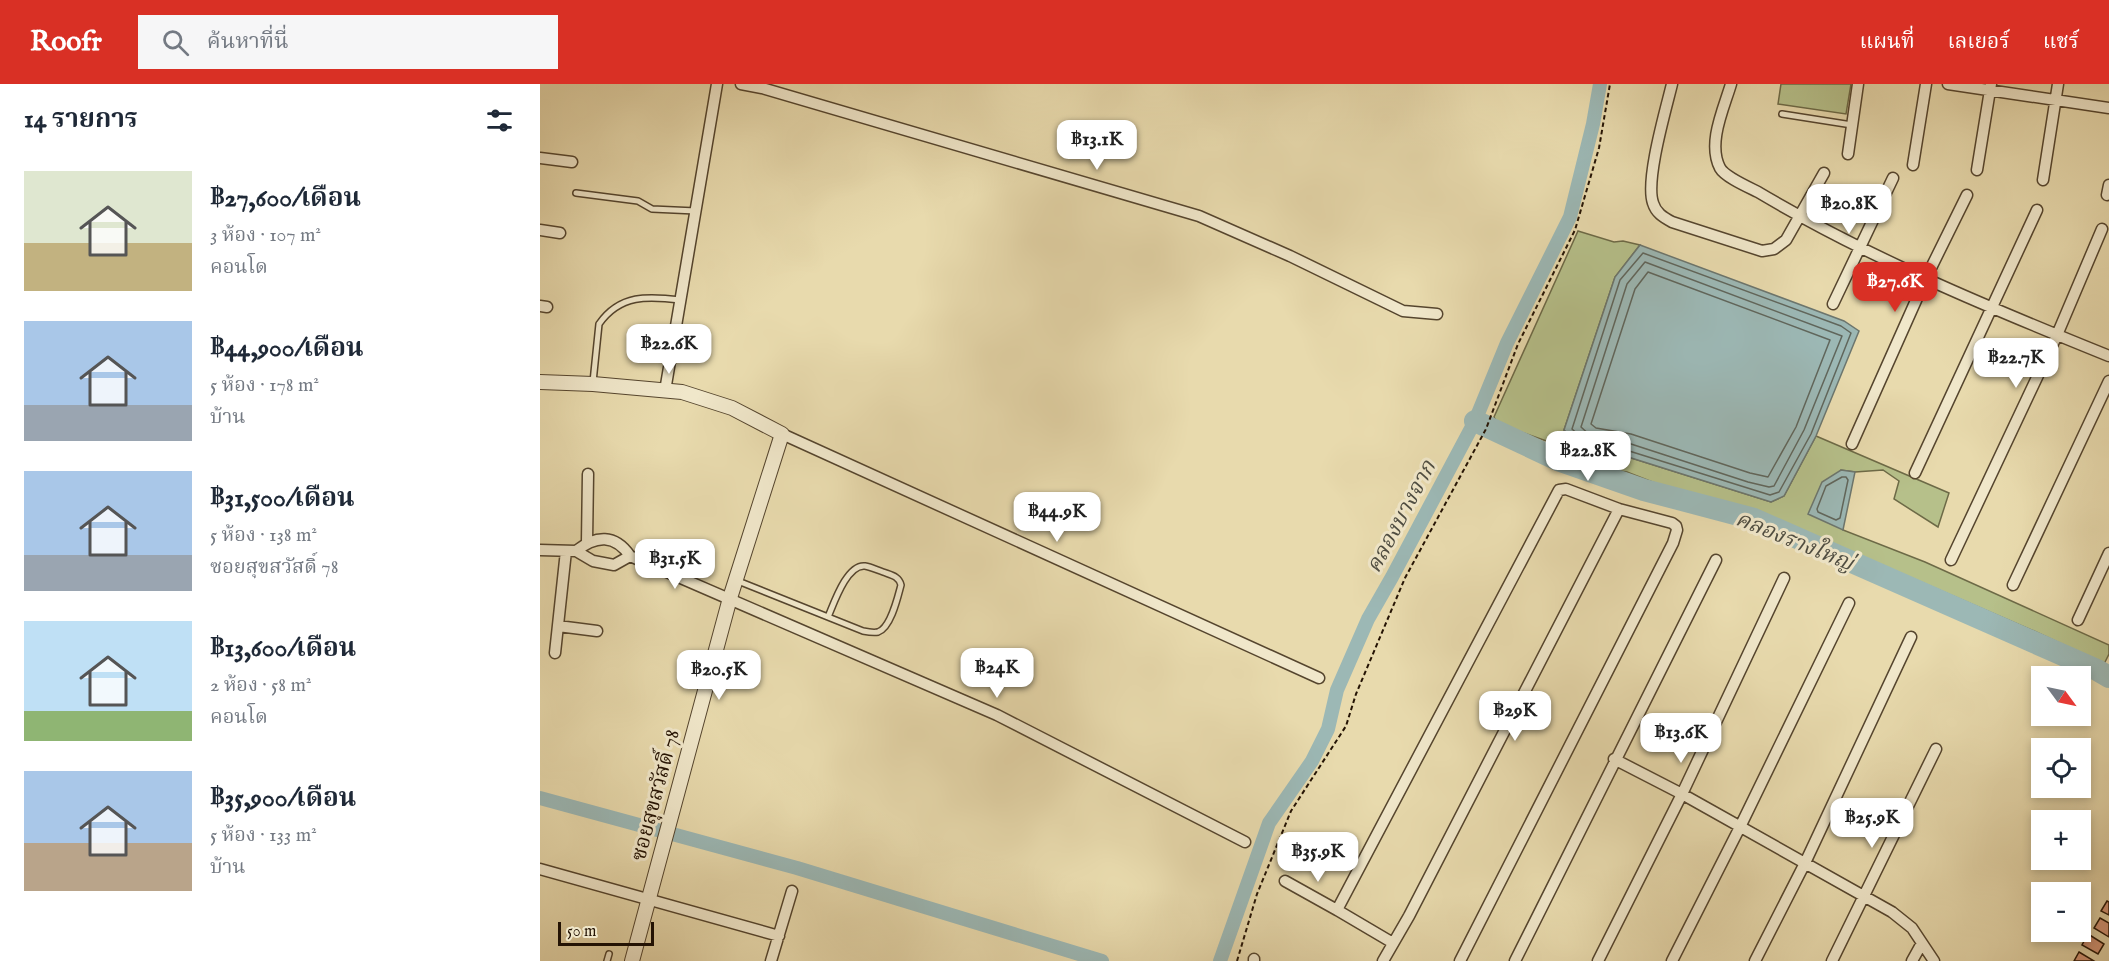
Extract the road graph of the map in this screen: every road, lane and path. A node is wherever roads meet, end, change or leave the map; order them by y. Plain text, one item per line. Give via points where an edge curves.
1 (717, 84) edge
2 (741, 84) edge
3 (1610, 84) edge
4 (1672, 84) edge
5 (1731, 84) edge
6 (1858, 84) edge
7 (1926, 84) edge
8 (1948, 84) edge
9 (2058, 84) edge
10 (1990, 87) edge
11 (2056, 100) junction
12 (2109, 108) edge
13 (1782, 114) dead end
14 (1852, 125) junction
15 (1848, 154) dead end
16 (540, 158) edge
17 (572, 162) dead end
18 (1913, 165) dead end
19 (1977, 170) dead end
20 (1824, 173) dead end
21 (1893, 178) dead end
22 (2043, 180) dead end
23 (576, 193) dead end
24 (1967, 195) dead end
25 (2037, 210) dead end
26 (696, 211) junction
27 (1799, 215) junction
28 (2102, 229) dead end
29 (540, 230) edge
30 (560, 233) dead end
31 (1860, 246) junction
32 (1926, 278) junction
33 (681, 300) junction
34 (1833, 304) dead end
35 (1992, 309) junction
36 (1437, 314) dead end
37 (2057, 335) junction
38 (2109, 356) edge
39 (2109, 381) edge
40 (540, 382) edge
41 (593, 384) junction
42 (665, 391) junction
43 (782, 434) junction
44 (1852, 444) dead end
45 (1915, 473) dead end
46 (588, 474) dead end
47 (1619, 509) junction
48 (587, 542) junction
49 (540, 550) edge
50 (571, 551) junction
51 (2109, 553) edge
52 (630, 556) junction
53 (1716, 560) dead end
54 (1951, 560) dead end
55 (1784, 578) dead end
56 (736, 580) junction
57 (2013, 585) dead end
58 (730, 598) junction
59 (1849, 603) dead end
60 (828, 617) junction
61 (2078, 620) dead end
62 (558, 626) junction
63 (597, 631) dead end
64 (1911, 637) dead end
65 (555, 653) dead end
66 (1319, 678) dead end
67 (1936, 749) dead end
68 (1614, 759) junction
69 (1682, 794) junction
70 (1740, 827) junction
71 (1245, 842) dead end
72 (1804, 863) junction
73 (540, 869) edge
74 (1285, 881) dead end
75 (792, 891) dead end
76 (1864, 896) junction
77 (648, 900) junction
78 (1337, 910) junction
79 (779, 936) junction
80 (1922, 943) junction
81 (1393, 944) junction
82 (609, 954) dead end
83 (607, 961) edge
84 (632, 961) edge
85 (771, 961) edge
86 (1237, 961) edge
87 (1383, 961) edge
88 (1460, 961) edge
89 (1515, 961) edge
90 (1598, 961) edge
91 (1672, 961) edge
92 (1755, 961) edge
93 (1832, 961) edge
94 (1912, 961) edge
95 (1934, 961) edge

1 - 26 street
2 - 36 street via 1199,216 1403,311
3 - 86 path via 1595,168 1575,230 1518,344 1486,429 1406,578 1346,726 1291,811 1257,894
4 - 27 street via 1651,189 1660,216 1762,251 1774,249 1786,240
5 - 27 street via 1718,131 1719,165 1723,172
6 - 14 street
7 - 18 street
8 - 10 street
9 - 11 street
10 - 11 street
10 - 19 street
11 - 12 street
11 - 22 street
13 - 14 lane
14 - 15 street
16 - 17 street
20 - 27 street
21 - 31 street
23 - 26 lane via 638,201 652,209
24 - 32 street
25 - 35 street
26 - 33 street
27 - 31 street
28 - 37 street
29 - 30 street
31 - 32 street
31 - 34 street
32 - 35 street
32 - 44 street
33 - 41 lane via 632,299 604,317 598,324
33 - 42 street
35 - 37 street
35 - 45 street
37 - 38 street
37 - 54 street
39 - 57 street
40 - 41 street
41 - 42 street
42 - 43 street via 682,392 732,408
43 - 56 street, ซอยสุขสวัสดิ์ 78
43 - 66 street
46 - 48 street
47 - 78 street via 1566,489 1559,490
47 - 81 street
47 - 88 street via 1672,524 1676,526 1676,536
48 - 50 street
48 - 52 street via 617,542
49 - 50 street
50 - 52 street via 614,565
50 - 62 street
51 - 61 street
52 - 58 street
53 - 68 street
55 - 69 street
56 - 58 street, ซอยสุขสวัสดิ์ 78
56 - 60 lane
58 - 71 street via 997,715
58 - 77 street, ซอยสุขสวัสดิ์ 78
59 - 70 street
60 - 60 lane via 877,633 893,612 902,585 896,577 858,567 845,580
62 - 63 street
62 - 65 street
64 - 72 street
67 - 76 street
68 - 69 street
68 - 89 street
69 - 70 street
69 - 90 street
70 - 72 street
70 - 91 street
72 - 76 street
72 - 92 street
73 - 77 street
74 - 78 street
75 - 79 street
76 - 80 street via 1912,928
76 - 93 street
77 - 79 street
77 - 84 street, ซอยสุขสวัสดิ์ 78
78 - 81 street
79 - 85 street
80 - 94 street
80 - 95 street
81 - 87 street
82 - 83 lane

